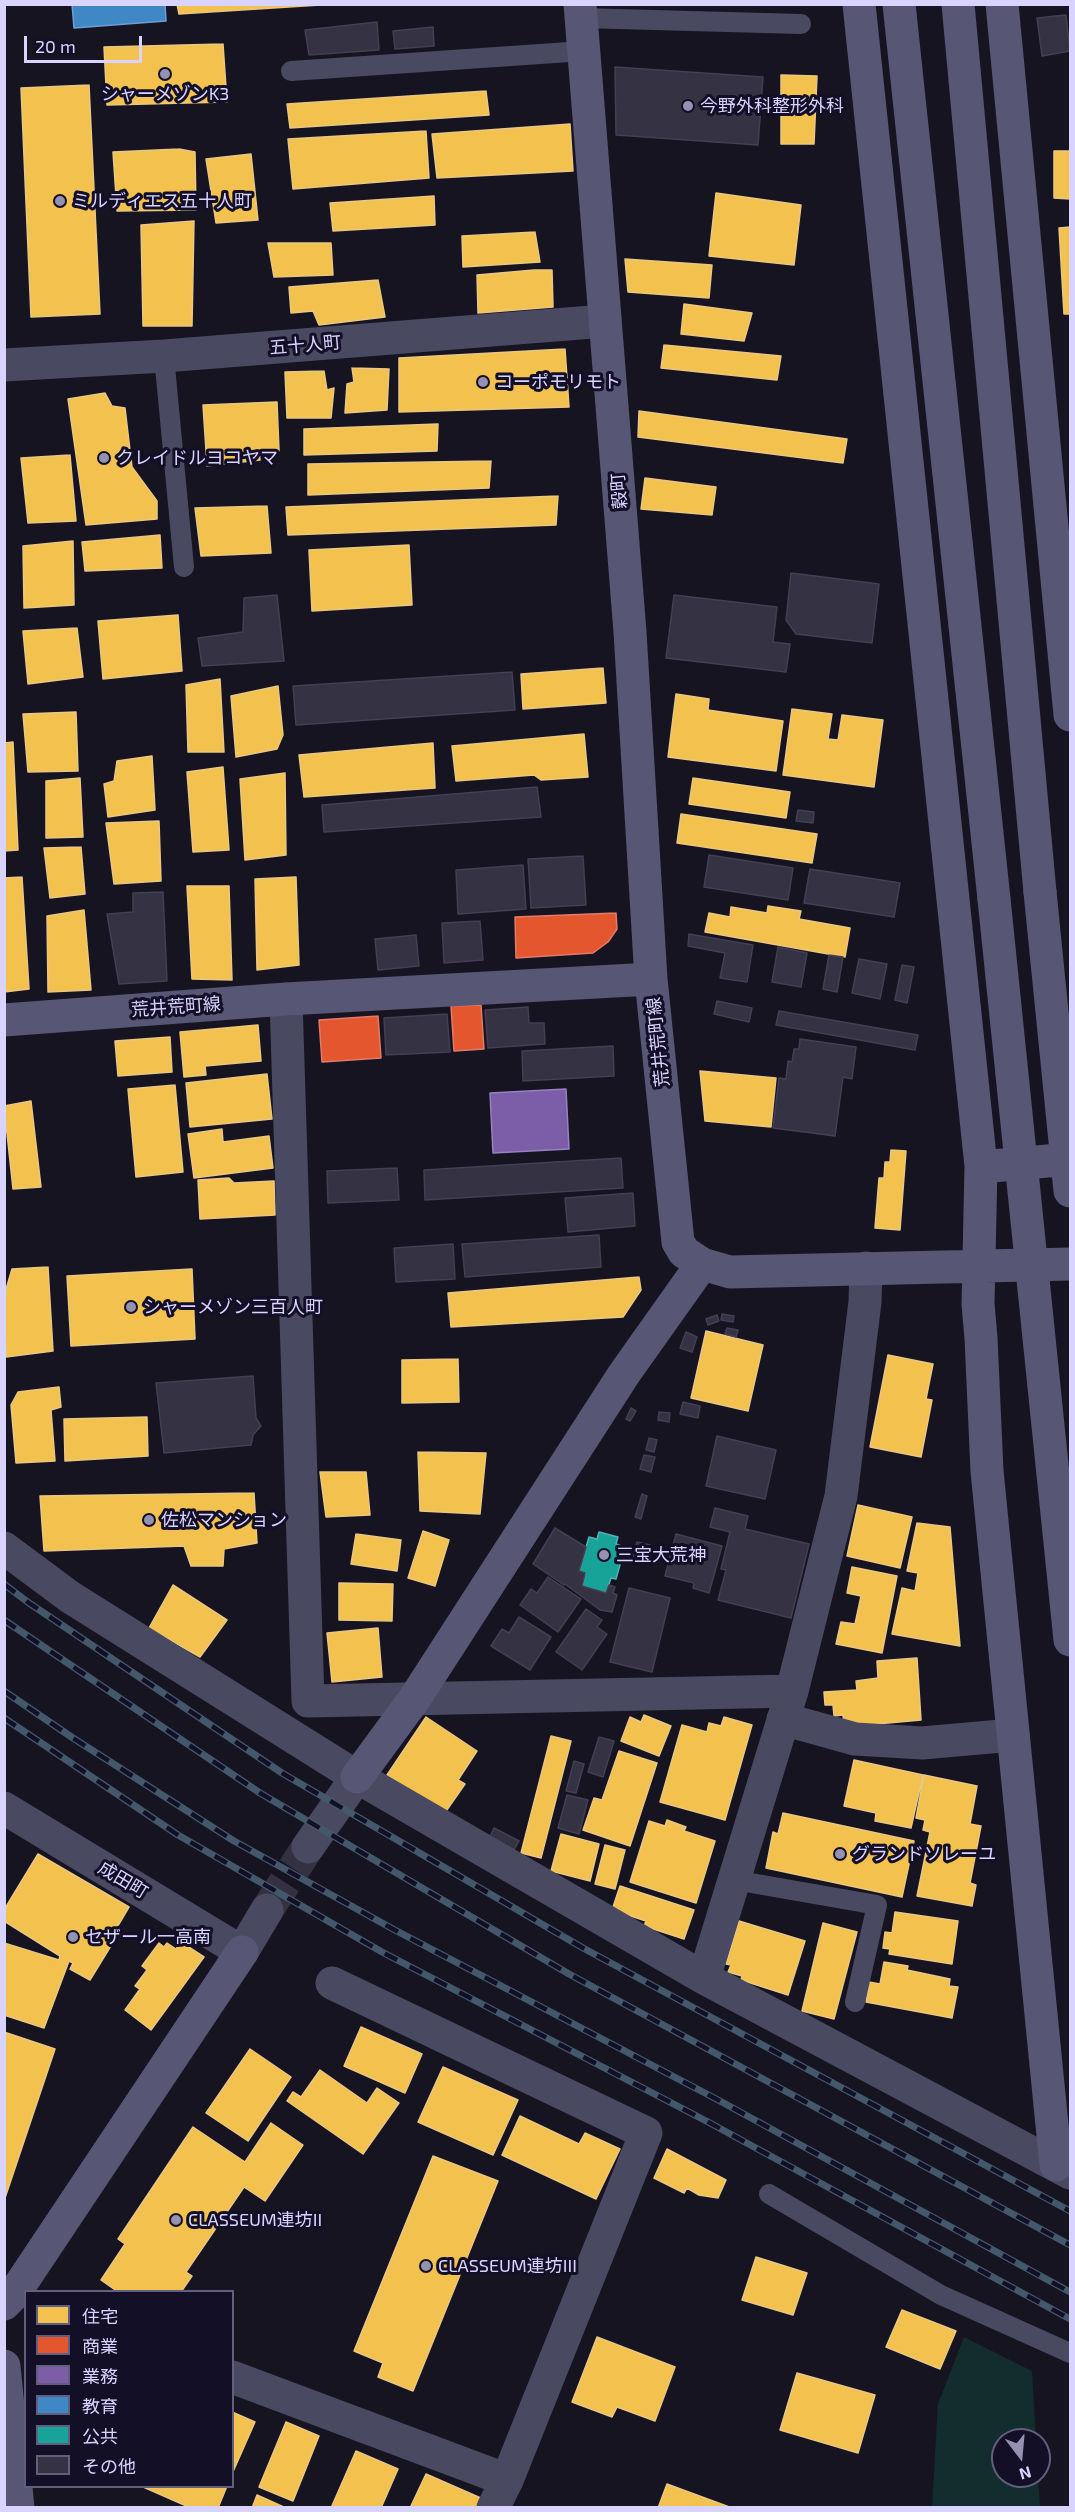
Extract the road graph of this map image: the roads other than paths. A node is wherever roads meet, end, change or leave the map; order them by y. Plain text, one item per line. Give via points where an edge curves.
1 (859, 4) edge
2 (899, 4) edge
3 (958, 4) edge
4 (1002, 4) edge
5 (580, 11) edge
6 (801, 24) dead end
7 (584, 51) junction
8 (291, 71) dead end
9 (605, 321) junction
10 (164, 356) junction
11 (4, 364) edge
12 (184, 567) dead end
13 (1071, 715) edge
14 (651, 979) junction
15 (286, 999) junction
16 (4, 1020) edge
17 (1071, 1159) edge
18 (981, 1166) junction
19 (1071, 1191) edge
20 (702, 1264) junction
21 (1071, 1264) edge
22 (978, 1267) junction
23 (866, 1268) junction
24 (4, 1548) edge
25 (1071, 1640) edge
26 (415, 1698) junction
27 (788, 1705) junction
28 (1014, 1735) junction
29 (357, 1777) junction
30 (4, 1808) edge
31 (308, 1847) tunnel mouth
32 (734, 1880) junction
33 (267, 1910) tunnel mouth
34 (242, 1952) junction
35 (704, 1978) junction
36 (332, 1983) dead end
37 (855, 2002) dead end
38 (1063, 2169) edge
39 (769, 2194) dead end
40 (15, 2299) edge
41 (1071, 2353) edge
42 (4, 2366) edge
43 (234, 2378) edge
44 (500, 2494) edge
45 (18, 2508) edge

1 - 18 street
2 - 25 street, bridge
3 - 19 street, bridge
4 - 13 street
5 - 6 lane
5 - 7 street, 穀町
7 - 8 lane
7 - 9 street, 穀町
9 - 10 street, 五十人町
9 - 14 street, 穀町 via 630,632
10 - 11 street, 五十人町
10 - 12 lane
14 - 15 street, 荒井荒町線
14 - 20 street, 荒井荒町線 via 678,1242 684,1252
15 - 16 street, 荒井荒町線
15 - 26 street via 308,1701
17 - 18 street
18 - 22 street
20 - 23 street, 荒井荒町線 via 730,1272
20 - 26 street via 624,1374
21 - 22 street, 荒井荒町線
22 - 23 street, 荒井荒町線
22 - 28 street via 987,1471
23 - 27 street via 841,1496
24 - 29 street via 70,1597
26 - 27 street
26 - 29 street
27 - 28 street via 855,1739 922,1743
27 - 32 street
28 - 38 street
29 - 31 street
29 - 35 street
30 - 34 street, 成田町
32 - 35 street
32 - 37 lane via 877,1905
33 - 34 street
34 - 40 street
35 - 38 street
36 - 44 street via 646,2133
39 - 41 lane via 941,2295
42 - 45 street
43 - 44 street

